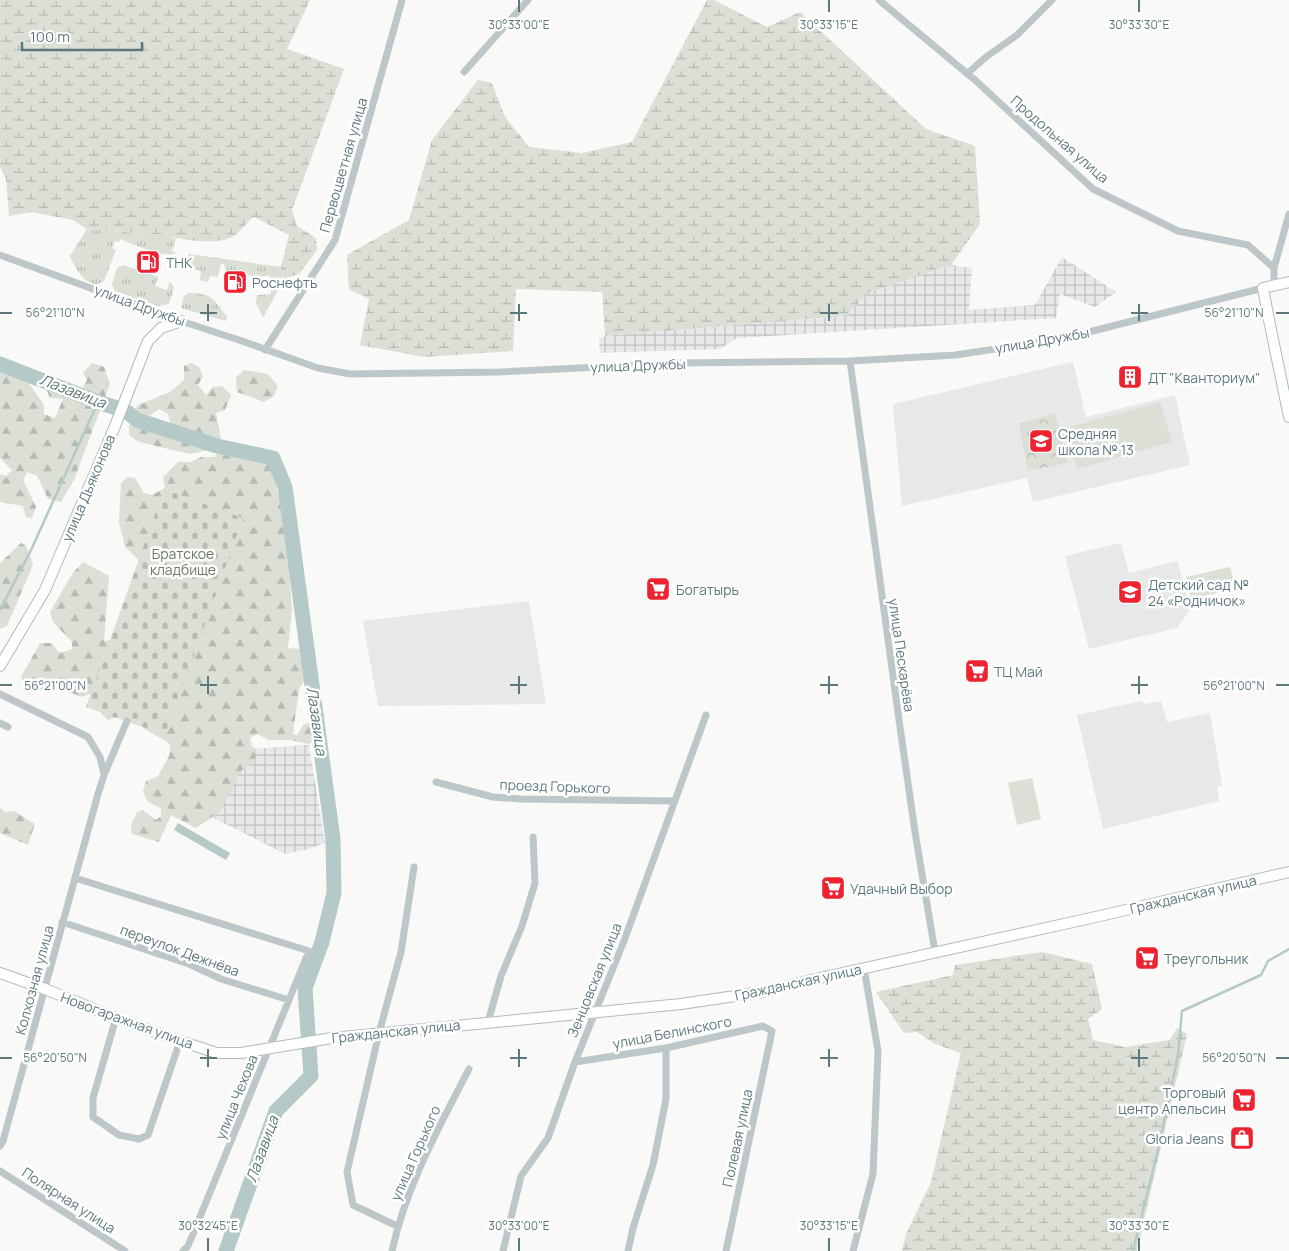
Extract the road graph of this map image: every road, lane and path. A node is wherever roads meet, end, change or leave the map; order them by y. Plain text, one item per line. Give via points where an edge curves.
1 (402, 0) edge
2 (528, 0) edge
3 (879, 0) edge
4 (1052, 0) edge
5 (464, 72) dead end
6 (968, 73) junction
7 (1289, 214) edge
8 (0, 254) edge
9 (1274, 268) junction
10 (1289, 282) edge
11 (1274, 286) junction
12 (1264, 288) junction
13 (181, 321) junction
14 (265, 350) junction
15 (850, 361) junction
16 (1289, 417) edge
17 (0, 666) edge
18 (0, 694) edge
19 (706, 715) dead end
20 (127, 721) dead end
21 (0, 723) edge
22 (8, 727) dead end
23 (104, 775) junction
24 (436, 782) dead end
25 (675, 801) junction
26 (533, 837) dead end
27 (414, 867) dead end
28 (1289, 872) edge
29 (75, 878) junction
30 (62, 922) junction
31 (935, 952) junction
32 (864, 968) junction
33 (0, 973) edge
34 (44, 989) junction
35 (289, 1000) junction
36 (595, 1013) junction
37 (116, 1018) junction
38 (488, 1022) junction
39 (772, 1030) joint
40 (379, 1033) junction
41 (180, 1041) junction
42 (666, 1048) junction
43 (269, 1049) junction
44 (575, 1062) junction
45 (469, 1068) dead end
46 (0, 1146) edge
47 (0, 1171) edge
48 (397, 1226) junction
49 (125, 1251) edge
50 (183, 1251) edge
51 (392, 1251) edge
52 (503, 1251) edge
53 (628, 1251) edge
54 (726, 1251) edge
55 (853, 1251) edge

1 - 14 street, Первоцветная улица via 335,240
2 - 5 street
3 - 6 street, Продольная улица
4 - 6 street via 1017,35
6 - 9 street, Продольная улица via 1093,189 1178,231 1248,245
7 - 9 street
8 - 13 street, улица Дружбы
9 - 11 street
10 - 11 main road, улица Дружбы
11 - 12 main road, улица Дружбы
12 - 15 street, улица Дружбы via 1060,339 956,355
12 - 16 main road
13 - 14 street, улица Дружбы
13 - 17 main road, улица Дьяконова via 161,328 148,341 45,590
14 - 15 street, улица Дружбы via 318,368 350,374
15 - 31 street, улица Пескарёва via 898,718
18 - 23 street via 88,737 100,757
19 - 25 street, Зенцовская улица
20 - 23 street, Колхозная улица
21 - 22 street
23 - 29 street, Колхозная улица
24 - 25 street, проезд Горького via 493,797
25 - 36 street, Зенцовская улица
26 - 38 street via 535,883
27 - 40 street via 401,952
28 - 31 main road, Гражданская улица
29 - 30 street, Колхозная улица
29 - 35 street, улица Чехова via 309,951
30 - 34 street, Колхозная улица
30 - 35 street, переулок Дежнёва
31 - 32 main road, Гражданская улица
32 - 36 main road, Гражданская улица via 762,992
32 - 55 street via 878,1052 873,1174
33 - 34 main road, Новогаражная улица
34 - 37 main road, Новогаражная улица
34 - 46 street, Колхозная улица
35 - 43 street, улица Чехова
36 - 38 main road, Гражданская улица
36 - 44 street, Зенцовская улица
37 - 41 main road, Новогаражная улица
37 - 41 street via 93,1098 93,1117 119,1134 139,1139 148,1136
38 - 40 main road, Гражданская улица
39 - 42 street, улица Белинского via 763,1026
39 - 54 street, Полевая улица
40 - 43 main road, Гражданская улица
40 - 48 street via 347,1172 353,1205
41 - 43 main road, Новогаражная улица via 218,1053
42 - 44 street, улица Белинского
42 - 53 street via 666,1099 653,1166
43 - 50 street, улица Чехова via 188,1246
44 - 52 street, Зенцовская улица via 548,1138 521,1176
45 - 48 street, улица Горького via 427,1151
47 - 49 street, Полярная улица
48 - 51 street, улица Горького

